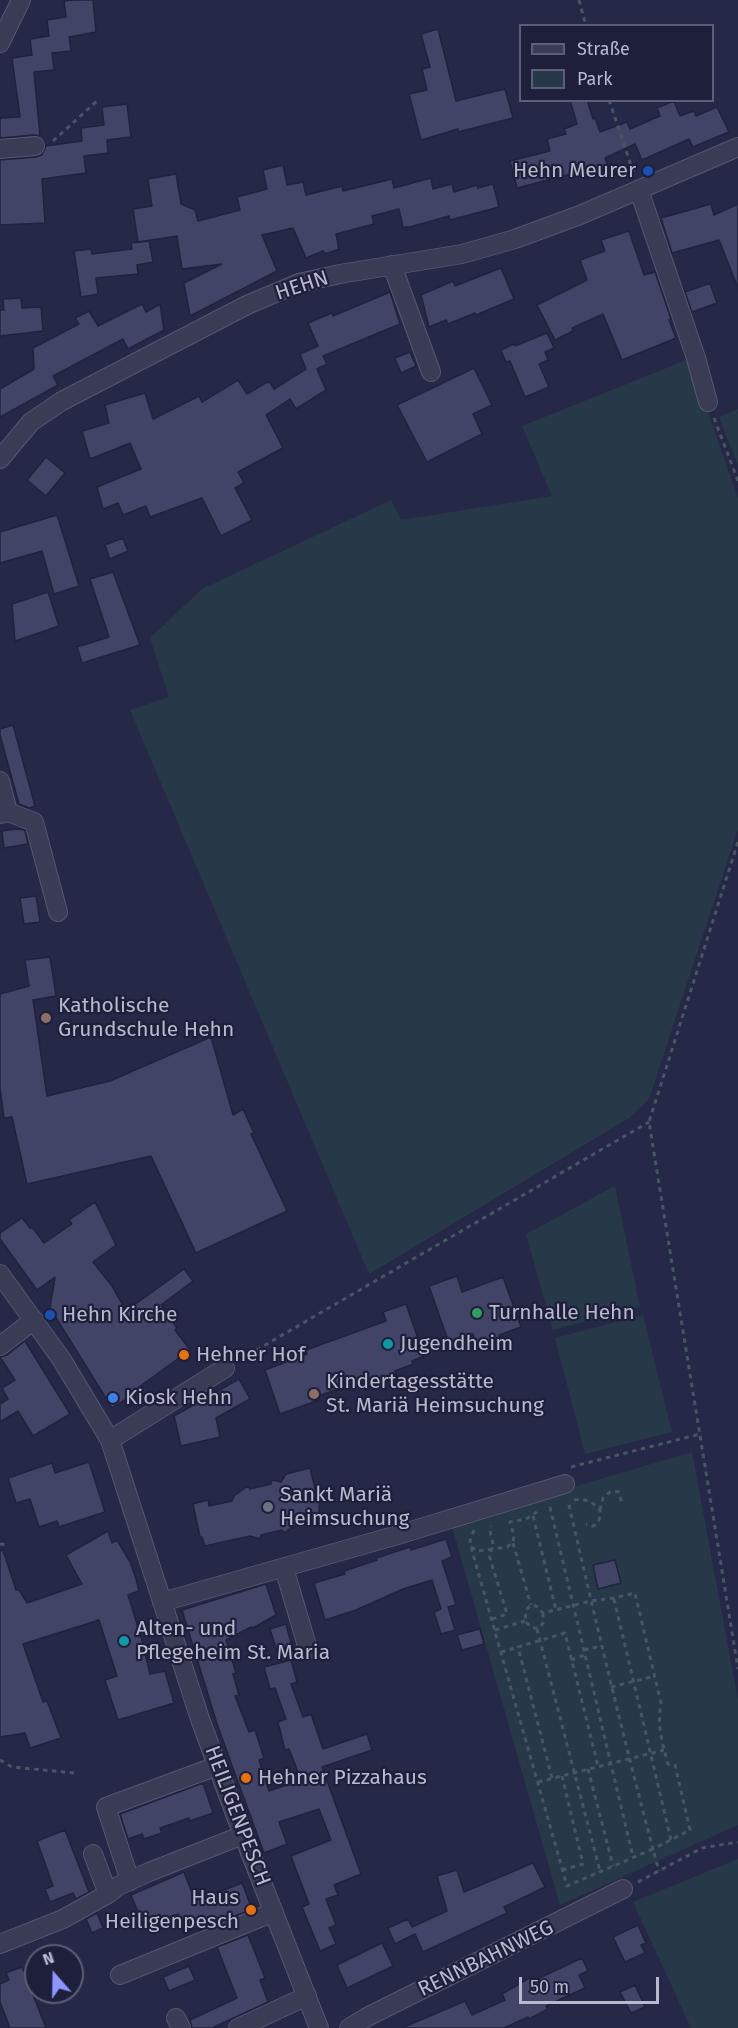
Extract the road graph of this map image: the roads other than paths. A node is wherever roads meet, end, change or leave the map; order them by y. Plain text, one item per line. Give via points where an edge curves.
1 (11, 10) edge
2 (0, 43) edge
3 (35, 146) road end
4 (738, 147) edge
5 (0, 149) edge
6 (639, 190) junction
7 (392, 265) junction
8 (430, 372) dead end
9 (708, 402) road end
10 (0, 459) edge
11 (0, 781) edge
12 (4, 813) edge
13 (58, 912) dead end
14 (0, 1274) edge
15 (34, 1320) junction
16 (0, 1346) edge
17 (225, 1368) road end
18 (110, 1440) junction
19 (567, 1492) road end
20 (284, 1568) junction
21 (162, 1602) junction
22 (308, 1648) dead end
23 (217, 1766) junction
24 (243, 1835) junction
25 (93, 1854) dead end
26 (130, 1881) junction
27 (623, 1889) road end
28 (108, 1894) junction
29 (274, 1912) junction
30 (0, 1944) edge
31 (120, 1975) dead end
32 (307, 1996) junction
33 (238, 2028) edge
34 (319, 2028) edge
35 (349, 2028) edge

1 - 2 street
3 - 5 street
4 - 6 street, HEHN
6 - 7 street, HEHN via 515,239 462,254
6 - 9 street
7 - 8 street
7 - 10 street, HEHN via 299,284 247,306 62,401 31,422
11 - 12 street
12 - 13 street via 34,822
14 - 15 street, HEILIGENPESCH
15 - 16 street
15 - 18 street, HEILIGENPESCH
17 - 18 street
18 - 21 street, HEILIGENPESCH
19 - 20 street
20 - 21 street
20 - 22 street
21 - 23 street, HEILIGENPESCH
23 - 24 street, HEILIGENPESCH
23 - 26 street via 106,1807
24 - 26 street
24 - 29 street, HEILIGENPESCH
25 - 28 street
26 - 28 street
27 - 35 street, RENNBAHNWEG
28 - 30 street via 63,1919
29 - 31 street
29 - 32 street, HEILIGENPESCH
32 - 33 street
32 - 34 street, HEILIGENPESCH

